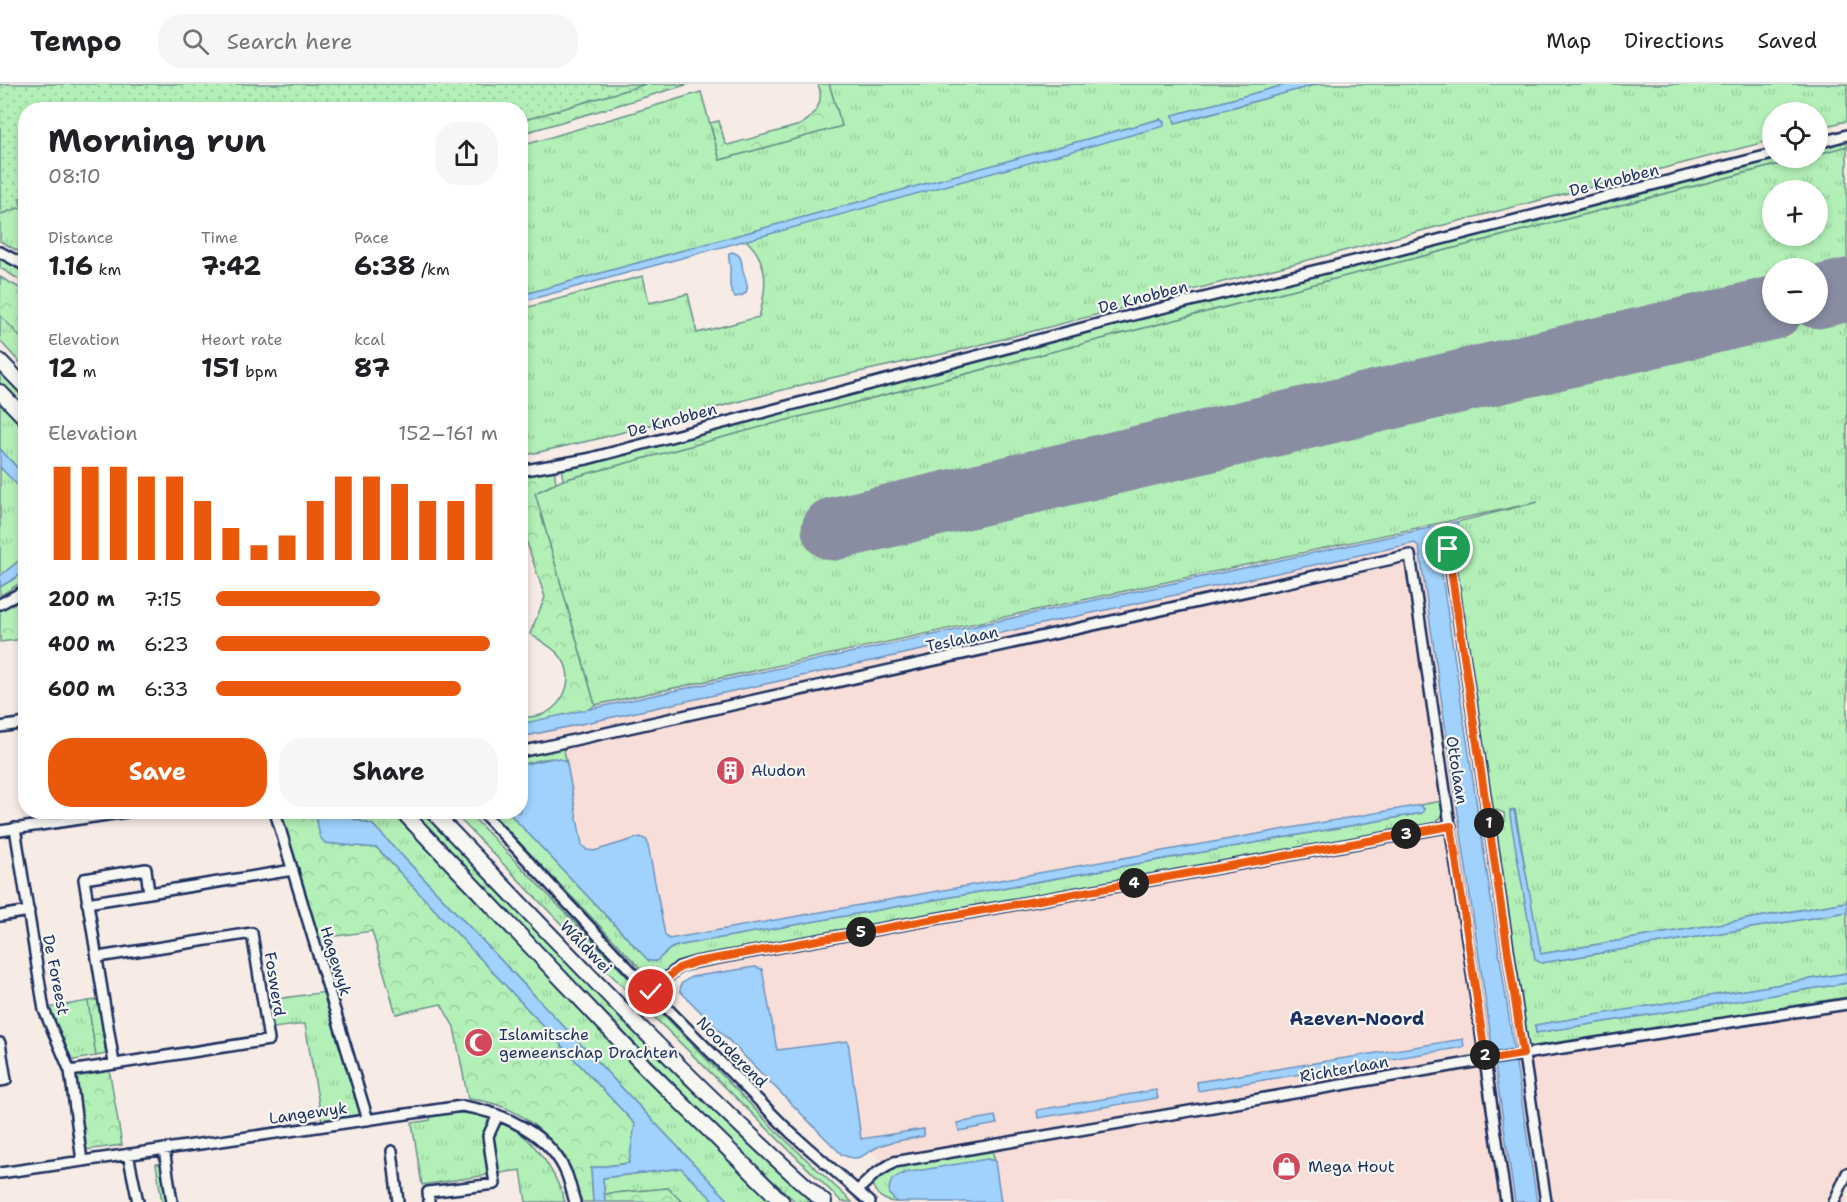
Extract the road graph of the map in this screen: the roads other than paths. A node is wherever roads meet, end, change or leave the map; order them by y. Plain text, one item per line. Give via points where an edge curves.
1 (1847, 135) edge
2 (1828, 140) edge
3 (1762, 157) edge
4 (0, 252) edge
5 (18, 262) edge
6 (0, 361) edge
7 (18, 380) edge
8 (0, 392) edge
9 (18, 411) edge
10 (528, 470) edge
11 (1456, 548) dead end
12 (1410, 555) joint
13 (18, 595) edge
14 (0, 604) edge
15 (18, 724) edge
16 (0, 727) edge
17 (528, 750) edge
18 (78, 819) edge
19 (277, 819) edge
20 (409, 819) edge
21 (439, 819) edge
22 (489, 819) edge
23 (1451, 826) junction
24 (15, 828) junction
25 (0, 831) edge
26 (293, 870) junction
27 (149, 893) junction
28 (87, 903) junction
29 (29, 911) junction
30 (0, 916) edge
31 (98, 957) junction
32 (651, 992) junction
33 (1847, 1004) edge
34 (0, 1043) edge
35 (1520, 1055) junction
36 (1488, 1060) junction
37 (114, 1063) junction
38 (70, 1071) junction
39 (0, 1081) edge
40 (498, 1115) junction
41 (368, 1120) junction
42 (164, 1149) junction
43 (392, 1151) dead end
44 (128, 1154) junction
45 (82, 1161) junction
46 (0, 1173) edge
47 (1847, 1173) edge
48 (857, 1191) junction
49 (138, 1202) edge
50 (172, 1202) edge
51 (398, 1202) edge
52 (429, 1202) edge
53 (574, 1202) edge
54 (782, 1202) edge
55 (824, 1202) edge
56 (870, 1202) edge
57 (1506, 1202) edge
58 (1546, 1202) edge
59 (1834, 1202) edge

1 - 2 street
3 - 10 street, De Knobben via 1109,321 587,459
4 - 5 street
6 - 7 highway
8 - 9 highway
11 - 35 street, Ottolaan via 1448,549 1493,819
12 - 17 street, Teslalaan
12 - 23 street, Ottolaan
13 - 14 street
15 - 16 street
18 - 24 street
19 - 26 street, Hagewyk
20 - 54 highway via 646,1068
21 - 55 highway, Wâldwei via 676,1063
22 - 32 street, Noorderend
23 - 32 street via 696,962 679,968
23 - 36 street, Ottolaan
24 - 25 street
24 - 29 street, De Foreest
26 - 27 street
26 - 41 street, Hagewyk
27 - 28 street
27 - 28 street via 146,870 84,879
28 - 31 street
29 - 30 street
29 - 38 street, De Foreest via 44,1010
31 - 37 street
31 - 37 street, Foswerd via 252,933 269,1040
32 - 48 street, Noorderend via 791,1133
33 - 35 street, Richterlaan
34 - 39 street via 6,1080
35 - 36 street, Richterlaan
35 - 58 street, Ottolaan
36 - 48 street, Richterlaan via 894,1161
36 - 57 street, Ottolaan
37 - 38 street, Foswerd
38 - 45 street, De Foreest
40 - 41 street, Langewyk via 462,1106
40 - 52 street via 488,1136 495,1184 428,1192
40 - 53 street, Langewyk via 527,1130 554,1153 567,1174
41 - 42 street, Langewyk
42 - 44 street, Langewyk
42 - 50 street
43 - 51 street
44 - 45 street, Langewyk
44 - 49 street
45 - 46 street, Langewyk
47 - 59 street
48 - 56 street, Noorderend

